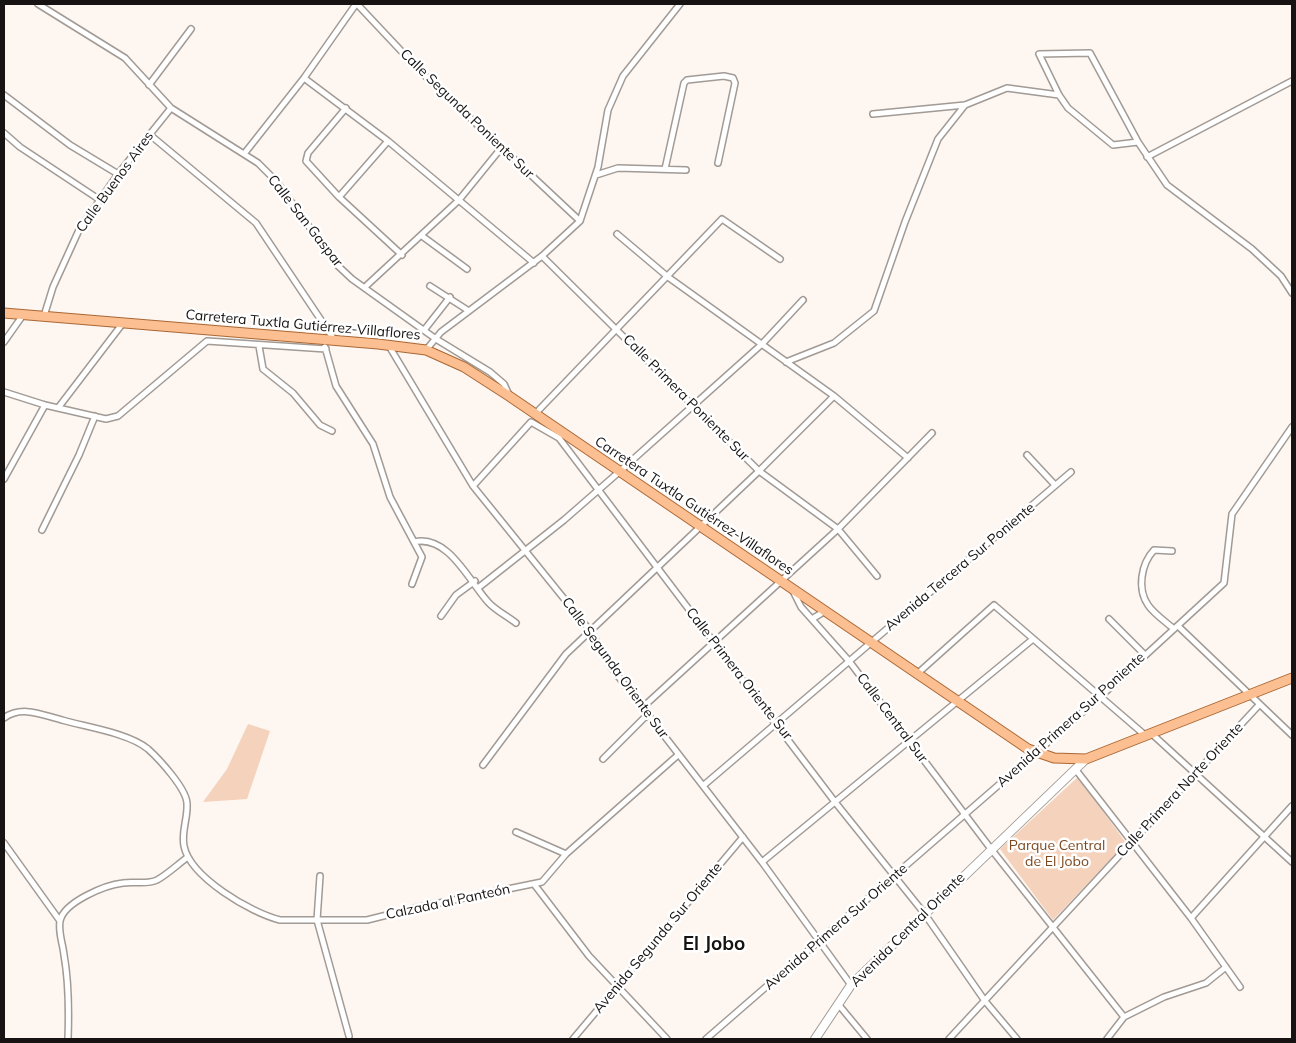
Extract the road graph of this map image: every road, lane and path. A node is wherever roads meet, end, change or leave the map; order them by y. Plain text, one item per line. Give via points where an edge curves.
1 (38, 4) edge
2 (357, 4) edge
3 (680, 4) edge
4 (192, 29) dead end
5 (304, 78) junction
6 (1292, 81) edge
7 (149, 85) junction
8 (4, 95) edge
9 (1059, 96) junction
10 (965, 105) junction
11 (171, 108) junction
12 (346, 108) junction
13 (873, 114) dead end
14 (4, 133) edge
15 (149, 134) junction
16 (388, 142) junction
17 (1138, 142) junction
18 (502, 147) junction
19 (244, 154) junction
20 (1147, 157) junction
21 (718, 163) dead end
22 (665, 169) junction
23 (686, 170) dead end
24 (118, 174) junction
25 (596, 175) junction
26 (339, 197) junction
27 (100, 200) junction
28 (459, 200) junction
29 (580, 221) junction
30 (618, 234) dead end
31 (422, 236) junction
32 (402, 255) junction
33 (542, 256) junction
34 (780, 259) dead end
35 (534, 263) junction
36 (467, 269) dead end
37 (668, 278) junction
38 (430, 286) dead end
39 (365, 287) junction
40 (1292, 293) edge
41 (450, 297) junction
42 (803, 300) dead end
43 (469, 311) junction
44 (4, 313) edge
45 (23, 315) junction
46 (44, 316) junction
47 (123, 323) junction
48 (196, 329) junction
49 (425, 329) junction
50 (616, 329) junction
51 (436, 338) junction
52 (207, 341) junction
53 (335, 341) junction
54 (4, 342) edge
55 (325, 344) junction
56 (762, 344) junction
57 (389, 345) junction
58 (259, 346) junction
59 (426, 350) junction
60 (786, 362) junction
61 (4, 392) edge
62 (510, 396) junction
63 (834, 396) junction
64 (45, 404) junction
65 (693, 404) junction
66 (58, 408) junction
67 (95, 416) junction
68 (533, 418) junction
69 (1292, 427) edge
70 (332, 431) dead end
71 (932, 433) dead end
72 (560, 435) junction
73 (1027, 455) dead end
74 (908, 458) junction
75 (759, 471) junction
76 (619, 472) junction
77 (1070, 472) dead end
78 (4, 479) edge
79 (1055, 485) junction
80 (473, 486) junction
81 (599, 489) junction
82 (700, 526) junction
83 (838, 529) junction
84 (42, 530) dead end
85 (414, 542) junction
86 (526, 550) junction
87 (1172, 551) dead end
88 (657, 567) junction
89 (878, 576) dead end
90 (475, 581) junction
91 (780, 581) junction
92 (412, 584) dead end
93 (478, 588) junction
94 (792, 589) junction
95 (824, 611) junction
96 (442, 616) dead end
97 (812, 619) junction
98 (1109, 619) dead end
99 (516, 622) dead end
100 (1176, 627) junction
101 (591, 632) junction
102 (1033, 639) junction
103 (870, 642) junction
104 (715, 643) junction
105 (1146, 655) junction
106 (849, 661) junction
107 (917, 674) junction
108 (1292, 678) edge
109 (1251, 693) junction
110 (1100, 697) junction
111 (958, 702) junction
112 (1259, 705) junction
113 (643, 707) junction
114 (648, 714) junction
115 (4, 718) edge
116 (777, 722) junction
117 (1292, 734) edge
118 (1149, 735) junction
119 (909, 742) junction
120 (1036, 752) junction
121 (678, 755) junction
122 (603, 759) dead end
123 (1086, 759) junction
124 (484, 765) dead end
125 (1076, 770) junction
126 (1195, 773) junction
127 (704, 785) junction
128 (835, 802) junction
129 (1292, 806) edge
130 (965, 814) junction
131 (516, 832) dead end
132 (1265, 836) junction
133 (743, 837) junction
134 (1132, 842) junction
135 (4, 843) edge
136 (991, 849) junction
137 (566, 854) junction
138 (188, 857) junction
139 (762, 862) junction
140 (1292, 862) edge
141 (320, 876) dead end
142 (895, 876) junction
143 (534, 884) junction
144 (924, 913) junction
145 (1191, 918) junction
146 (317, 920) junction
147 (60, 921) junction
148 (1053, 928) junction
149 (820, 941) junction
150 (1226, 968) junction
151 (851, 985) junction
152 (616, 986) junction
153 (1240, 987) dead end
154 (985, 1001) junction
155 (838, 1004) junction
156 (1124, 1017) junction
157 (349, 1036) dead end
158 (68, 1039) edge
159 (573, 1039) edge
160 (667, 1039) edge
161 (706, 1039) edge
162 (815, 1039) edge
163 (867, 1039) edge
164 (949, 1039) edge
165 (1017, 1039) edge
166 (1107, 1039) edge

1 - 7 street, Calle San Gaspar via 125,58
2 - 5 street
2 - 18 street, Calle Segunda Poniente Sur via 420,71
3 - 25 street via 623,76 608,110
4 - 7 street
5 - 12 street
5 - 19 street
6 - 20 street
7 - 11 street, Calle San Gaspar
8 - 24 street via 70,144
9 - 10 street via 1007,88
9 - 17 street via 1068,108 1113,146
9 - 17 street via 1039,54 1090,53
10 - 13 street
10 - 60 street via 938,139 874,310 834,343
11 - 15 street, Calle Buenos Aires
11 - 19 street, Calle San Gaspar
12 - 16 street
12 - 26 street via 308,153 306,161
14 - 27 street
15 - 24 street, Calle Buenos Aires
15 - 53 street via 256,223
16 - 26 street
16 - 28 street
17 - 20 street
18 - 28 street
18 - 29 street, Calle Segunda Poniente Sur
19 - 39 street, Calle San Gaspar via 277,182 336,264
20 - 40 street via 1167,185 1252,250 1281,276
21 - 22 street via 735,83 733,78 724,76 684,83
22 - 23 street
22 - 25 street via 618,168
24 - 27 street, Calle Buenos Aires
25 - 29 street
26 - 32 street
27 - 46 street, Calle Buenos Aires via 79,230
28 - 31 street
28 - 35 street
29 - 33 street
30 - 37 street
31 - 32 street
31 - 36 street
32 - 39 street
33 - 35 street
33 - 50 street, Calle Primera Poniente Sur
34 - 37 street via 722,220
35 - 43 street
37 - 50 street
37 - 56 street
38 - 41 street
39 - 49 street, Calle San Gaspar
41 - 43 street
41 - 49 street
42 - 56 street
43 - 51 street
44 - 45 main road, Carretera Tuxtla Gutiérrez-Villaflores
45 - 46 main road, Carretera Tuxtla Gutiérrez-Villaflores
45 - 54 street
46 - 47 main road, Carretera Tuxtla Gutiérrez-Villaflores
47 - 48 main road, Carretera Tuxtla Gutiérrez-Villaflores
47 - 66 street
48 - 52 street
48 - 55 main road, Carretera Tuxtla Gutiérrez-Villaflores
49 - 51 street, Calle San Gaspar
50 - 65 street, Calle Primera Poniente Sur
50 - 68 street
51 - 59 street
51 - 62 street, Calle San Gaspar via 490,372 504,384
52 - 58 street
52 - 67 street via 126,412 106,419
53 - 55 main road, Carretera Tuxtla Gutiérrez-Villaflores
53 - 57 main road, Carretera Tuxtla Gutiérrez-Villaflores
55 - 58 street
55 - 85 street via 336,386 373,444 390,497
56 - 60 street
56 - 65 street
57 - 59 main road, Carretera Tuxtla Gutiérrez-Villaflores
57 - 80 street, Calle Segunda Oriente Sur
58 - 70 street via 263,369 293,393 320,425
59 - 62 main road, Carretera Tuxtla Gutiérrez-Villaflores via 464,367
60 - 63 street
61 - 64 street
62 - 68 main road, Carretera Tuxtla Gutiérrez-Villaflores
63 - 74 street
63 - 75 street
64 - 66 street
64 - 78 street
65 - 75 street, Calle Primera Poniente Sur
65 - 76 street
66 - 67 street
67 - 84 street
68 - 72 main road, Carretera Tuxtla Gutiérrez-Villaflores
68 - 80 street
69 - 100 street, Avenida Primera Sur Poniente via 1232,514 1224,583
71 - 74 street
72 - 76 main road, Carretera Tuxtla Gutiérrez-Villaflores
72 - 81 street, Calle Primera Oriente Sur
73 - 79 street
74 - 83 street
75 - 82 street
75 - 83 street, Calle Primera Poniente Sur
76 - 81 street
76 - 82 main road, Carretera Tuxtla Gutiérrez-Villaflores
77 - 79 street, Avenida Tercera Sur Poniente
79 - 103 street, Avenida Tercera Sur Poniente
80 - 86 street, Calle Segunda Oriente Sur
81 - 86 street
81 - 88 street, Calle Primera Oriente Sur
82 - 88 street
82 - 91 main road, Carretera Tuxtla Gutiérrez-Villaflores
83 - 89 street, Calle Primera Poniente Sur
83 - 91 street
85 - 90 street via 430,541 439,546
85 - 92 street via 422,557
86 - 93 street
86 - 101 street, Calle Segunda Oriente Sur
87 - 100 street via 1154,550 1148,557 1142,580 1148,606
88 - 101 street
88 - 104 street, Calle Primera Oriente Sur
90 - 93 street
90 - 96 street via 456,595
91 - 94 main road, Carretera Tuxtla Gutiérrez-Villaflores
91 - 104 street
93 - 99 street via 489,603
94 - 95 main road, Carretera Tuxtla Gutiérrez-Villaflores
94 - 97 street, Calle Central Sur
95 - 97 street
95 - 103 main road, Carretera Tuxtla Gutiérrez-Villaflores
97 - 106 street, Calle Central Sur
98 - 105 street
100 - 105 street, Avenida Primera Sur Poniente
100 - 109 street
101 - 113 street, Calle Segunda Oriente Sur via 607,660
101 - 124 street via 566,654
102 - 107 street via 994,605
102 - 110 street
102 - 111 street
103 - 106 street, Avenida Tercera Sur Poniente
103 - 107 main road, Carretera Tuxtla Gutiérrez-Villaflores
104 - 113 street
104 - 116 street, Calle Primera Oriente Sur
105 - 110 street, Avenida Primera Sur Poniente
106 - 116 street, Avenida Tercera Sur Poniente
106 - 119 street, Calle Central Sur
107 - 111 main road, Carretera Tuxtla Gutiérrez-Villaflores
108 - 109 main road, Carretera Tuxtla Gutiérrez-Villaflores
109 - 112 street
109 - 118 main road, Carretera Tuxtla Gutiérrez-Villaflores
110 - 118 street
110 - 120 street, Avenida Primera Sur Poniente
111 - 119 street
111 - 120 main road, Carretera Tuxtla Gutiérrez-Villaflores
112 - 117 street
112 - 126 street, Calle Primera Norte Oriente
113 - 114 street, Calle Segunda Oriente Sur
114 - 121 street, Calle Segunda Oriente Sur
114 - 122 street
115 - 138 street via 21,712 41,714 119,736 148,749 175,779 188,803 184,845
116 - 127 street, Avenida Tercera Sur Poniente
116 - 128 street, Calle Primera Oriente Sur
118 - 123 main road, Carretera Tuxtla Gutiérrez-Villaflores
118 - 126 street
119 - 128 street
119 - 130 street, Calle Central Sur
120 - 123 main road, Carretera Tuxtla Gutiérrez-Villaflores via 1054,758
120 - 130 street, Avenida Primera Sur Poniente
121 - 127 street, Calle Segunda Oriente Sur
121 - 137 street, Calzada al Panteón
123 - 125 street, Avenida Central Oriente
125 - 134 street
125 - 136 street, Avenida Central Oriente
126 - 132 street
126 - 134 street, Calle Primera Norte Oriente
127 - 133 street, Calle Segunda Oriente Sur
128 - 139 street
128 - 142 street, Calle Primera Oriente Sur
129 - 132 street
130 - 136 street, Calle Central Sur
130 - 142 street, Avenida Primera Sur Oriente
131 - 137 street
132 - 140 street
132 - 145 street
133 - 139 street, Calle Segunda Oriente Sur
133 - 152 street, Avenida Segunda Sur Oriente
134 - 145 street
134 - 148 street, Calle Primera Norte Oriente
135 - 147 street
136 - 144 street, Avenida Central Oriente
136 - 148 street, Calle Central Sur
137 - 143 street, Calzada al Panteón via 542,882
138 - 146 street, Calzada al Panteón via 223,892 270,918
138 - 147 street via 156,881 122,883 85,897 72,904
139 - 149 street, Calle Segunda Oriente Sur
141 - 146 street
142 - 144 street, Calle Primera Oriente Sur
142 - 149 street, Avenida Primera Sur Oriente
143 - 146 street, Calzada al Panteón via 367,920
143 - 152 street
144 - 151 street, Avenida Central Oriente
144 - 154 street, Calle Primera Oriente Sur
145 - 150 street
146 - 157 street
147 - 158 street via 69,1004
148 - 154 street, Calle Primera Norte Oriente
148 - 156 street, Calle Central Sur
149 - 151 street, Calle Segunda Oriente Sur
149 - 161 street, Avenida Primera Sur Oriente
150 - 153 street
150 - 156 street via 1206,982
151 - 155 street, Avenida Central Oriente
152 - 159 street, Avenida Segunda Sur Oriente
152 - 160 street
154 - 164 street, Calle Primera Norte Oriente
154 - 165 street, Calle Primera Oriente Sur
155 - 162 street, Avenida Central Oriente
155 - 163 street
156 - 166 street

